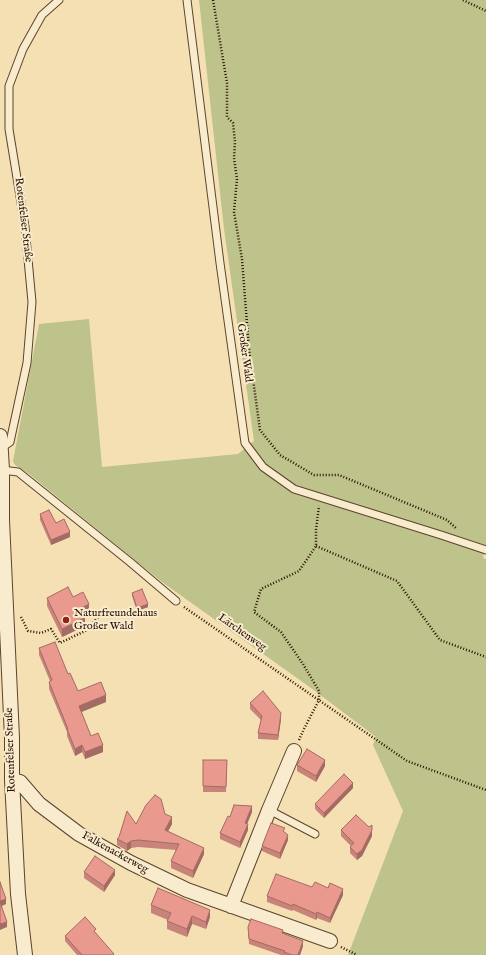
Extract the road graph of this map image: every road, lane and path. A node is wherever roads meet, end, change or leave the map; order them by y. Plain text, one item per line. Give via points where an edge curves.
1 (59, 0) edge
2 (187, 0) edge
3 (213, 0) edge
4 (463, 0) edge
5 (486, 11) edge
6 (0, 442) edge
7 (2, 470) junction
8 (320, 497) junction
9 (1, 520) edge
10 (458, 530) dead end
11 (316, 546) junction
12 (486, 550) edge
13 (176, 601) joint
14 (19, 614) dead end
15 (98, 617) dead end
16 (486, 657) edge
17 (319, 700) junction
18 (304, 729) dead end
19 (294, 751) dead end
20 (12, 780) junction
21 (486, 790) edge
22 (269, 810) junction
23 (315, 834) dead end
24 (231, 906) junction
25 (330, 941) joint
26 (26, 955) edge
27 (357, 955) edge

1 - 6 lane, Rotenfelser Straße via 42,15 23,49 9,86 9,129 25,227 32,302 27,363 10,442
2 - 8 lane, Großer Wald via 245,443 263,467 294,489
3 - 10 path via 227,83 227,117 233,123 237,179 234,212 242,259 249,350 260,430 280,455 314,475 339,475 447,520
4 - 5 path
6 - 7 street, Rotenfelser Straße
7 - 9 street, Rotenfelser Straße
7 - 13 lane via 18,472
8 - 11 path
8 - 12 lane, Großer Wald
9 - 20 street, Rotenfelser Straße
11 - 16 path via 397,581 440,640
11 - 17 path via 299,571 261,590 254,612 281,632 319,691
13 - 17 path, Lärchenweg
14 - 15 path via 28,631 41,633 51,629 60,643 87,630
17 - 18 path
17 - 21 path, Lärchenweg via 407,761
19 - 22 street
20 - 24 street, Falkenackerweg via 20,782 39,804 79,834 132,864 187,890
20 - 26 street, Rotenfelser Straße via 18,894
22 - 23 lane
22 - 24 street
24 - 25 street, Falkenackerweg
25 - 27 path

